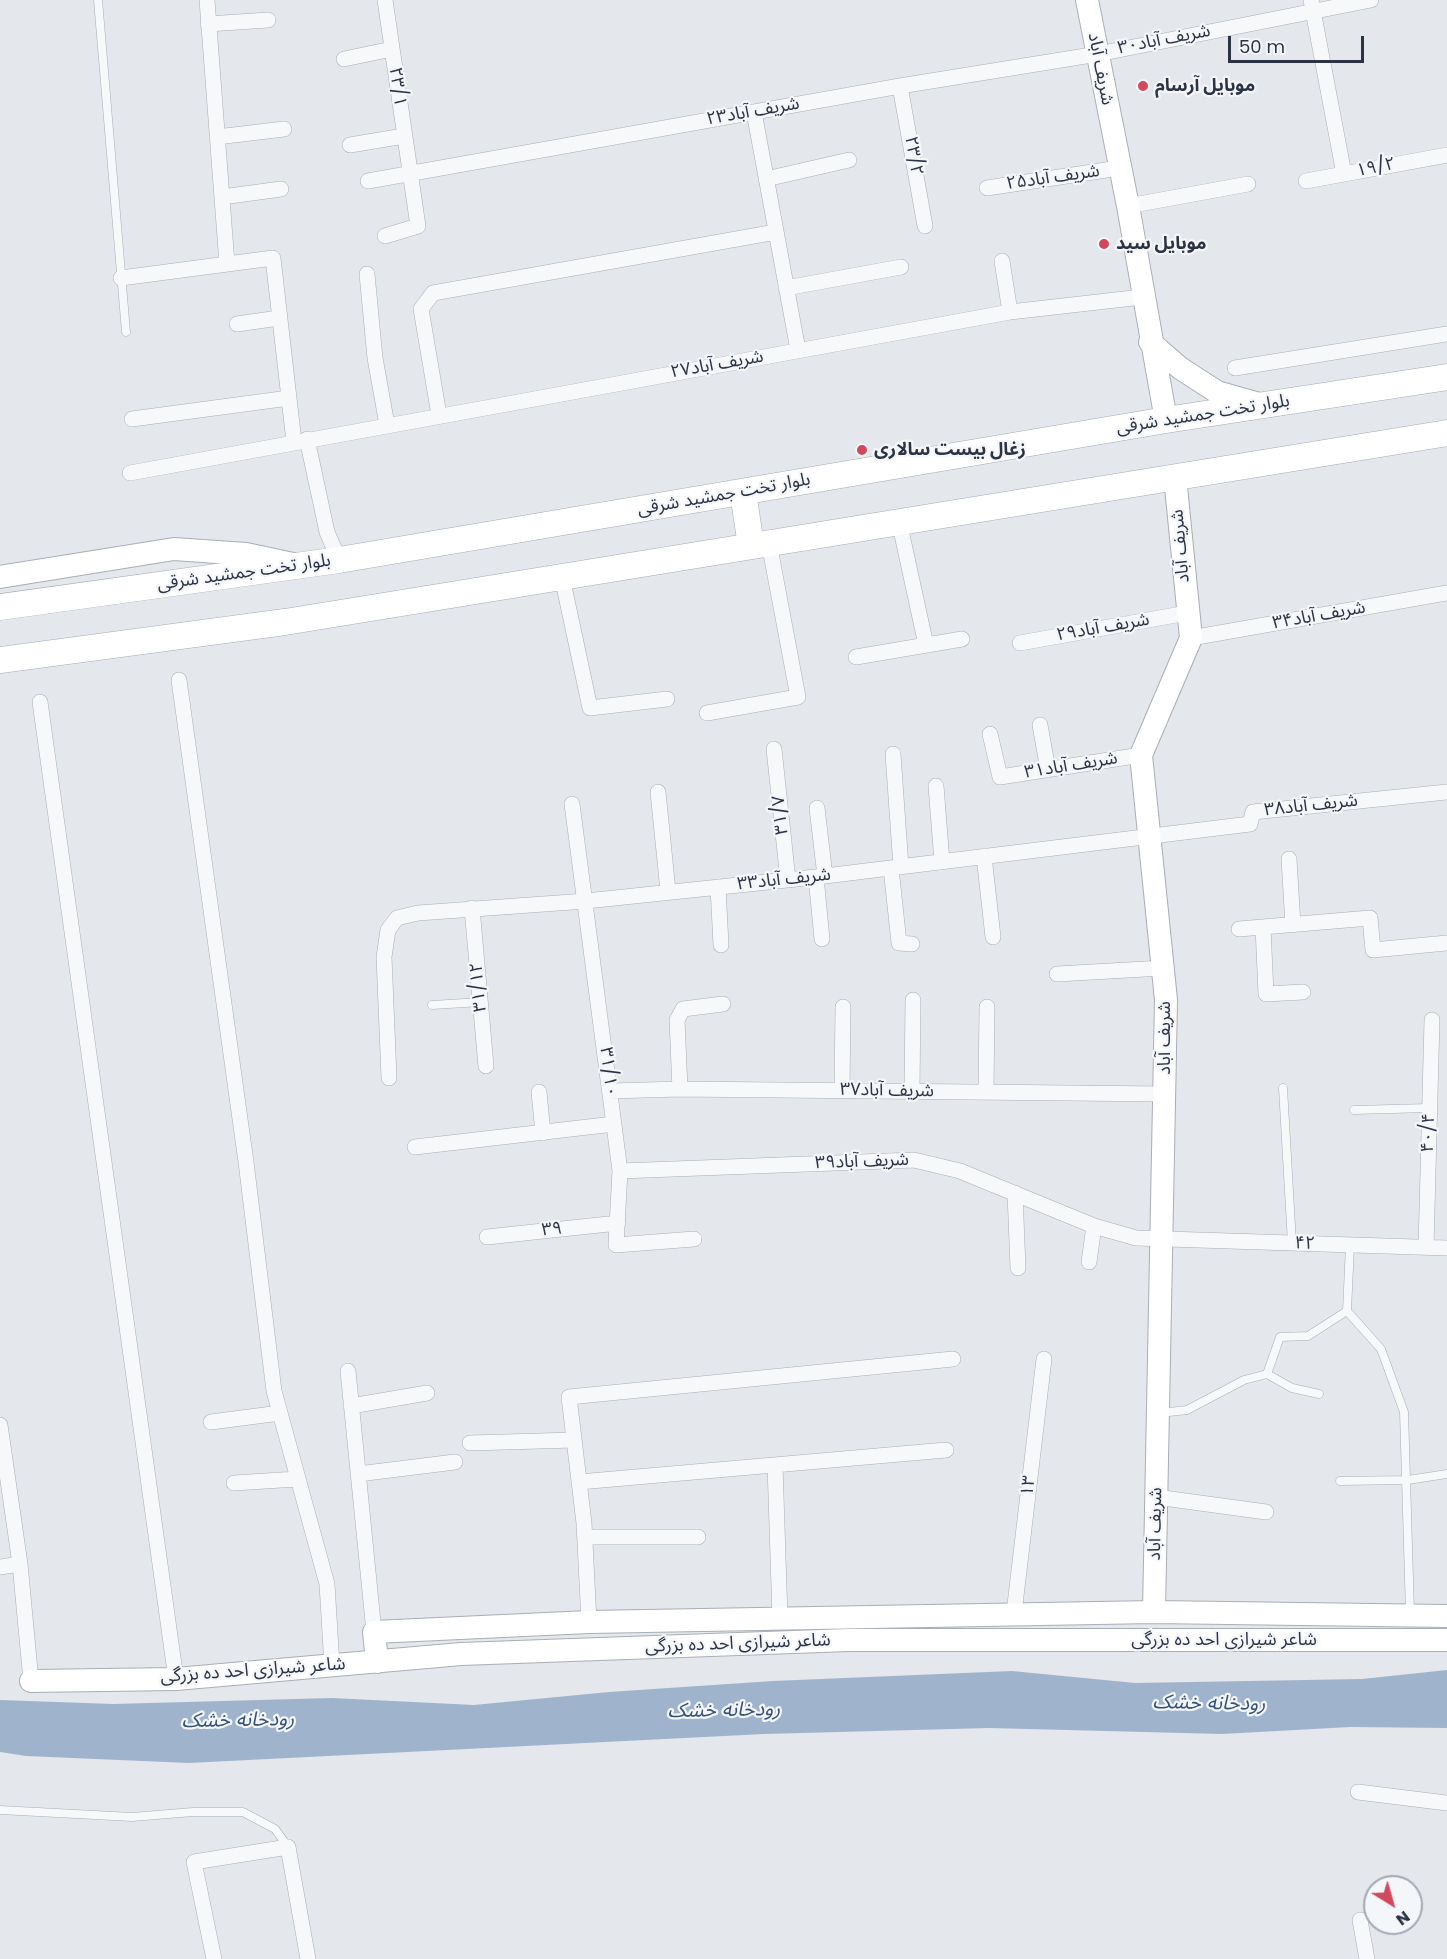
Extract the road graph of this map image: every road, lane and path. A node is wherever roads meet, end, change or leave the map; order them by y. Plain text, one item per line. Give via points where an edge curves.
1 (98, 0) edge
2 (207, 0) edge
3 (385, 0) edge
4 (1087, 0) edge
5 (1371, 0) edge
6 (1312, 5) edge
7 (268, 20) dead end
8 (208, 24) junction
9 (392, 49) junction
10 (1098, 54) junction
11 (344, 59) dead end
12 (900, 86) junction
13 (754, 112) junction
14 (284, 129) dead end
15 (217, 136) junction
16 (404, 136) junction
17 (350, 145) dead end
18 (1447, 155) edge
19 (849, 160) dead end
20 (1119, 168) junction
21 (409, 173) junction
22 (1344, 174) junction
23 (766, 179) junction
24 (368, 181) dead end
25 (1306, 181) dead end
26 (1248, 184) dead end
27 (987, 188) dead end
28 (281, 189) dead end
29 (222, 198) junction
30 (1128, 206) junction
31 (925, 226) dead end
32 (776, 232) junction
33 (385, 236) dead end
34 (1002, 261) dead end
35 (226, 264) junction
36 (901, 267) dead end
37 (368, 274) dead end
38 (121, 278) junction
39 (786, 288) junction
40 (1142, 297) junction
41 (1010, 312) junction
42 (279, 318) junction
43 (237, 324) dead end
44 (126, 332) dead end
45 (1447, 334) edge
46 (1150, 342) junction
47 (798, 350) junction
48 (1235, 368) dead end
49 (1447, 377) edge
50 (289, 398) junction
51 (1264, 406) junction
52 (440, 415) junction
53 (132, 419) dead end
54 (1166, 420) junction
55 (387, 425) junction
56 (1447, 433) edge
57 (300, 440) junction
58 (130, 473) dead end
59 (1175, 477) junction
60 (743, 492) junction
61 (899, 521) junction
62 (760, 544) junction
63 (339, 560) junction
64 (297, 566) junction
65 (0, 577) edge
66 (562, 577) junction
67 (1447, 593) edge
68 (0, 607) edge
69 (1187, 613) junction
70 (1191, 638) junction
71 (962, 639) dead end
72 (1020, 643) dead end
73 (926, 645) junction
74 (856, 657) dead end
75 (0, 660) edge
76 (179, 680) dead end
77 (667, 699) dead end
78 (40, 702) dead end
79 (707, 713) dead end
80 (1040, 725) dead end
81 (990, 734) dead end
82 (774, 749) dead end
83 (893, 754) dead end
84 (1141, 755) junction
85 (1048, 770) junction
86 (936, 786) dead end
87 (658, 792) dead end
88 (1447, 792) edge
89 (572, 804) dead end
90 (817, 808) dead end
91 (1149, 836) junction
92 (984, 856) junction
93 (1289, 859) dead end
94 (942, 862) junction
95 (896, 867) junction
96 (820, 877) junction
97 (788, 880) junction
98 (718, 886) junction
99 (668, 891) junction
100 (586, 901) junction
101 (472, 908) junction
102 (1293, 925) junction
103 (1263, 927) junction
104 (1239, 929) dead end
105 (993, 937) dead end
106 (822, 939) dead end
107 (1447, 943) edge
108 (912, 944) dead end
109 (721, 945) dead end
110 (1163, 968) junction
111 (1057, 974) dead end
112 (1304, 992) dead end
113 (913, 1000) dead end
114 (481, 1002) junction
115 (723, 1004) dead end
116 (432, 1005) dead end
117 (843, 1007) dead end
118 (987, 1007) dead end
119 (1432, 1020) dead end
120 (486, 1066) dead end
121 (389, 1078) dead end
122 (1283, 1088) dead end
123 (680, 1089) junction
124 (842, 1090) junction
125 (610, 1091) junction
126 (912, 1091) junction
127 (539, 1092) dead end
128 (986, 1092) junction
129 (1165, 1094) junction
130 (1429, 1108) junction
131 (1354, 1110) dead end
132 (614, 1124) junction
133 (543, 1133) junction
134 (415, 1147) dead end
135 (620, 1171) junction
136 (1015, 1193) junction
137 (618, 1223) junction
138 (1094, 1226) junction
139 (487, 1237) dead end
140 (694, 1239) dead end
141 (1162, 1239) junction
142 (1292, 1243) junction
143 (1350, 1245) junction
144 (1426, 1247) junction
145 (1447, 1248) edge
146 (1089, 1262) dead end
147 (1018, 1268) dead end
148 (1347, 1311) junction
149 (953, 1359) dead end
150 (1044, 1359) dead end
151 (348, 1371) dead end
152 (1267, 1374) junction
153 (427, 1393) dead end
154 (1319, 1394) dead end
155 (351, 1406) junction
156 (280, 1413) junction
157 (1158, 1413) junction
158 (211, 1422) dead end
159 (1, 1435) edge
160 (574, 1440) junction
161 (470, 1443) dead end
162 (946, 1450) dead end
163 (455, 1462) dead end
164 (775, 1465) junction
165 (358, 1474) junction
166 (1447, 1474) edge
167 (297, 1479) junction
168 (1408, 1480) junction
169 (1340, 1481) dead end
170 (579, 1482) junction
171 (234, 1483) dead end
172 (1156, 1497) junction
173 (1266, 1512) dead end
174 (7, 1521) edge
175 (585, 1537) junction
176 (698, 1537) dead end
177 (20, 1564) junction
178 (0, 1567) edge
179 (1154, 1612) junction
180 (1014, 1613) junction
181 (1410, 1616) junction
182 (1447, 1616) edge
183 (780, 1618) junction
184 (589, 1622) junction
185 (374, 1632) junction
186 (1447, 1640) edge
187 (377, 1662) junction
188 (332, 1666) junction
189 (176, 1679) junction
190 (31, 1681) joint
191 (1358, 1792) dead end
192 (1447, 1803) edge
193 (0, 1810) edge
194 (288, 1847) junction
195 (1360, 1920) dead end
196 (214, 1959) edge
197 (308, 1959) edge
198 (1367, 1959) edge

1 - 38 lane
2 - 8 street
3 - 9 street, ۲۳/۱
4 - 10 street, شریف آباد
5 - 6 street, شریف آباد۳۰
6 - 10 street, شریف آباد۳۰
6 - 22 street
7 - 8 street
8 - 15 street
9 - 11 street
9 - 16 street, ۲۳/۱
10 - 12 street, شریف آباد۲۳
10 - 20 street, شریف آباد
12 - 13 street, شریف آباد۲۳
12 - 31 street, ۲۳/۲
13 - 21 street, شریف آباد۲۳
13 - 23 street
14 - 15 street
15 - 29 street
16 - 17 street
16 - 21 street, ۲۳/۱
18 - 22 street, ۱۹/۲
19 - 23 street
20 - 27 street, شریف آباد۲۵
20 - 30 street, شریف آباد
21 - 24 street, شریف آباد۲۳
21 - 33 street, ۲۳/۱ via 418,226
22 - 25 street, ۱۹/۲
23 - 32 street
26 - 30 street
28 - 29 street
29 - 35 street
30 - 40 street, شریف آباد
32 - 39 street
32 - 52 street via 433,293 421,309
34 - 41 street
35 - 38 street
35 - 42 street via 273,258
36 - 39 street
37 - 55 street via 375,358
38 - 44 lane
39 - 47 street
40 - 41 street, شریف آباد۲۷
40 - 46 street, شریف آباد
41 - 47 street, شریف آباد۲۷
42 - 43 street
42 - 50 street
45 - 48 street
46 - 51 street via 1217,392
46 - 54 street, شریف آباد
47 - 52 street, شریف آباد۲۷
49 - 51 main road, بلوار تخت جمشید شرقی
50 - 53 street
50 - 57 street
51 - 54 main road, بلوار تخت جمشید شرقی
52 - 55 street, شریف آباد۲۷
54 - 60 main road, بلوار تخت جمشید شرقی
55 - 57 street, شریف آباد۲۷
56 - 59 main road
57 - 58 street, شریف آباد۲۷
57 - 63 street
59 - 61 main road
59 - 69 street, شریف آباد
60 - 62 main road
60 - 63 main road, بلوار تخت جمشید شرقی
61 - 62 main road
61 - 73 street
62 - 66 main road
62 - 79 street via 798,697
63 - 64 main road, بلوار تخت جمشید شرقی
64 - 65 street via 246,554 174,549
64 - 68 main road, بلوار تخت جمشید شرقی
66 - 75 main road via 285,622
66 - 77 street via 590,708
67 - 70 street, شریف آباد۳۴
69 - 70 street, شریف آباد
69 - 72 street, شریف آباد۲۹
70 - 84 street, شریف آباد
71 - 73 street
73 - 74 street
76 - 156 street
78 - 189 street
80 - 85 street
81 - 85 street, شریف آباد۳۱ via 1000,777
82 - 97 street, ۳۱/۷
83 - 95 street
84 - 85 street, شریف آباد۳۱
84 - 91 street, شریف آباد
86 - 94 street
87 - 99 street
88 - 91 street, شریف آباد۳۸ via 1254,812 1250,824
89 - 100 street, ۳۱/۱۰
90 - 96 street
91 - 92 street, شریف آباد۳۳
91 - 110 street, شریف آباد
92 - 94 street, شریف آباد۳۳
92 - 105 street
93 - 102 street
94 - 95 street, شریف آباد۳۳
95 - 96 street, شریف آباد۳۳
95 - 108 street via 899,943
96 - 97 street, شریف آباد۳۳
96 - 106 street
97 - 98 street, شریف آباد۳۳
98 - 99 street, شریف آباد۳۳
98 - 109 street
99 - 100 street, شریف آباد۳۳
100 - 101 street, شریف آباد۳۳
100 - 125 street, ۳۱/۱۰
101 - 114 street, ۳۱/۱۲
101 - 121 street, شریف آباد۳۳ via 398,918 388,930 384,957
102 - 103 street
102 - 107 street via 1370,918 1373,950
103 - 104 street
103 - 112 street via 1266,994
110 - 111 street
110 - 129 street, شریف آباد
113 - 126 street
114 - 116 lane
114 - 120 street, ۳۱/۱۲
115 - 123 street via 683,1009 677,1020
117 - 124 street
118 - 128 street
119 - 130 street, ۴۰/۴
122 - 142 lane
123 - 124 street, شریف آباد۳۷
123 - 125 street, شریف آباد۳۷
124 - 126 street, شریف آباد۳۷
125 - 132 street, ۳۱/۱۰
126 - 128 street, شریف آباد۳۷
127 - 133 street
128 - 129 street, شریف آباد۳۷
129 - 141 street, شریف آباد
130 - 131 lane
130 - 144 street, ۴۰/۴
132 - 133 street
132 - 135 street, ۳۱/۱۰
133 - 134 street
135 - 136 street, شریف آباد۳۹ via 914,1160 960,1171
135 - 137 street, ۳۱/۱۰
136 - 138 street, شریف آباد۳۹
136 - 147 street
137 - 139 street, ۳۹
137 - 140 street, ۳۱/۱۰ via 616,1245
138 - 141 street, شریف آباد۳۹ via 1136,1238
138 - 146 street
141 - 142 street, ۴۲
141 - 157 street, شریف آباد
142 - 143 street, ۴۲
143 - 144 street, ۴۲
143 - 148 lane
144 - 145 street, ۴۲
148 - 152 lane via 1308,1336 1280,1337
148 - 168 lane via 1381,1349 1404,1412
149 - 160 street via 569,1397
150 - 180 street, ۱۳
151 - 155 street
152 - 154 lane via 1292,1388
152 - 157 lane via 1244,1380 1187,1410
153 - 155 street
155 - 165 street
156 - 158 street
156 - 167 street
157 - 172 street, شریف آباد
159 - 174 street
160 - 161 street
160 - 170 street
162 - 164 street
163 - 165 street
164 - 170 street
164 - 183 street
165 - 185 street
166 - 168 lane
167 - 171 street
167 - 188 street via 327,1584
168 - 169 lane
168 - 181 lane
170 - 175 street
172 - 173 street
172 - 179 street, شریف آباد
174 - 177 street
175 - 176 street
175 - 184 street
177 - 178 street
177 - 190 street
179 - 180 street
179 - 181 street
180 - 183 street
181 - 182 street
183 - 184 street
184 - 185 street
185 - 187 street
186 - 187 street, شاعر شیرازی احد ده بزرگی via 849,1640 460,1654
187 - 188 street, شاعر شیرازی احد ده بزرگی
188 - 189 street, شاعر شیرازی احد ده بزرگی
189 - 190 street, شاعر شیرازی احد ده بزرگی
191 - 192 street
193 - 194 lane via 132,1818 243,1812 275,1829
194 - 196 street via 194,1862
194 - 197 street
195 - 198 street

